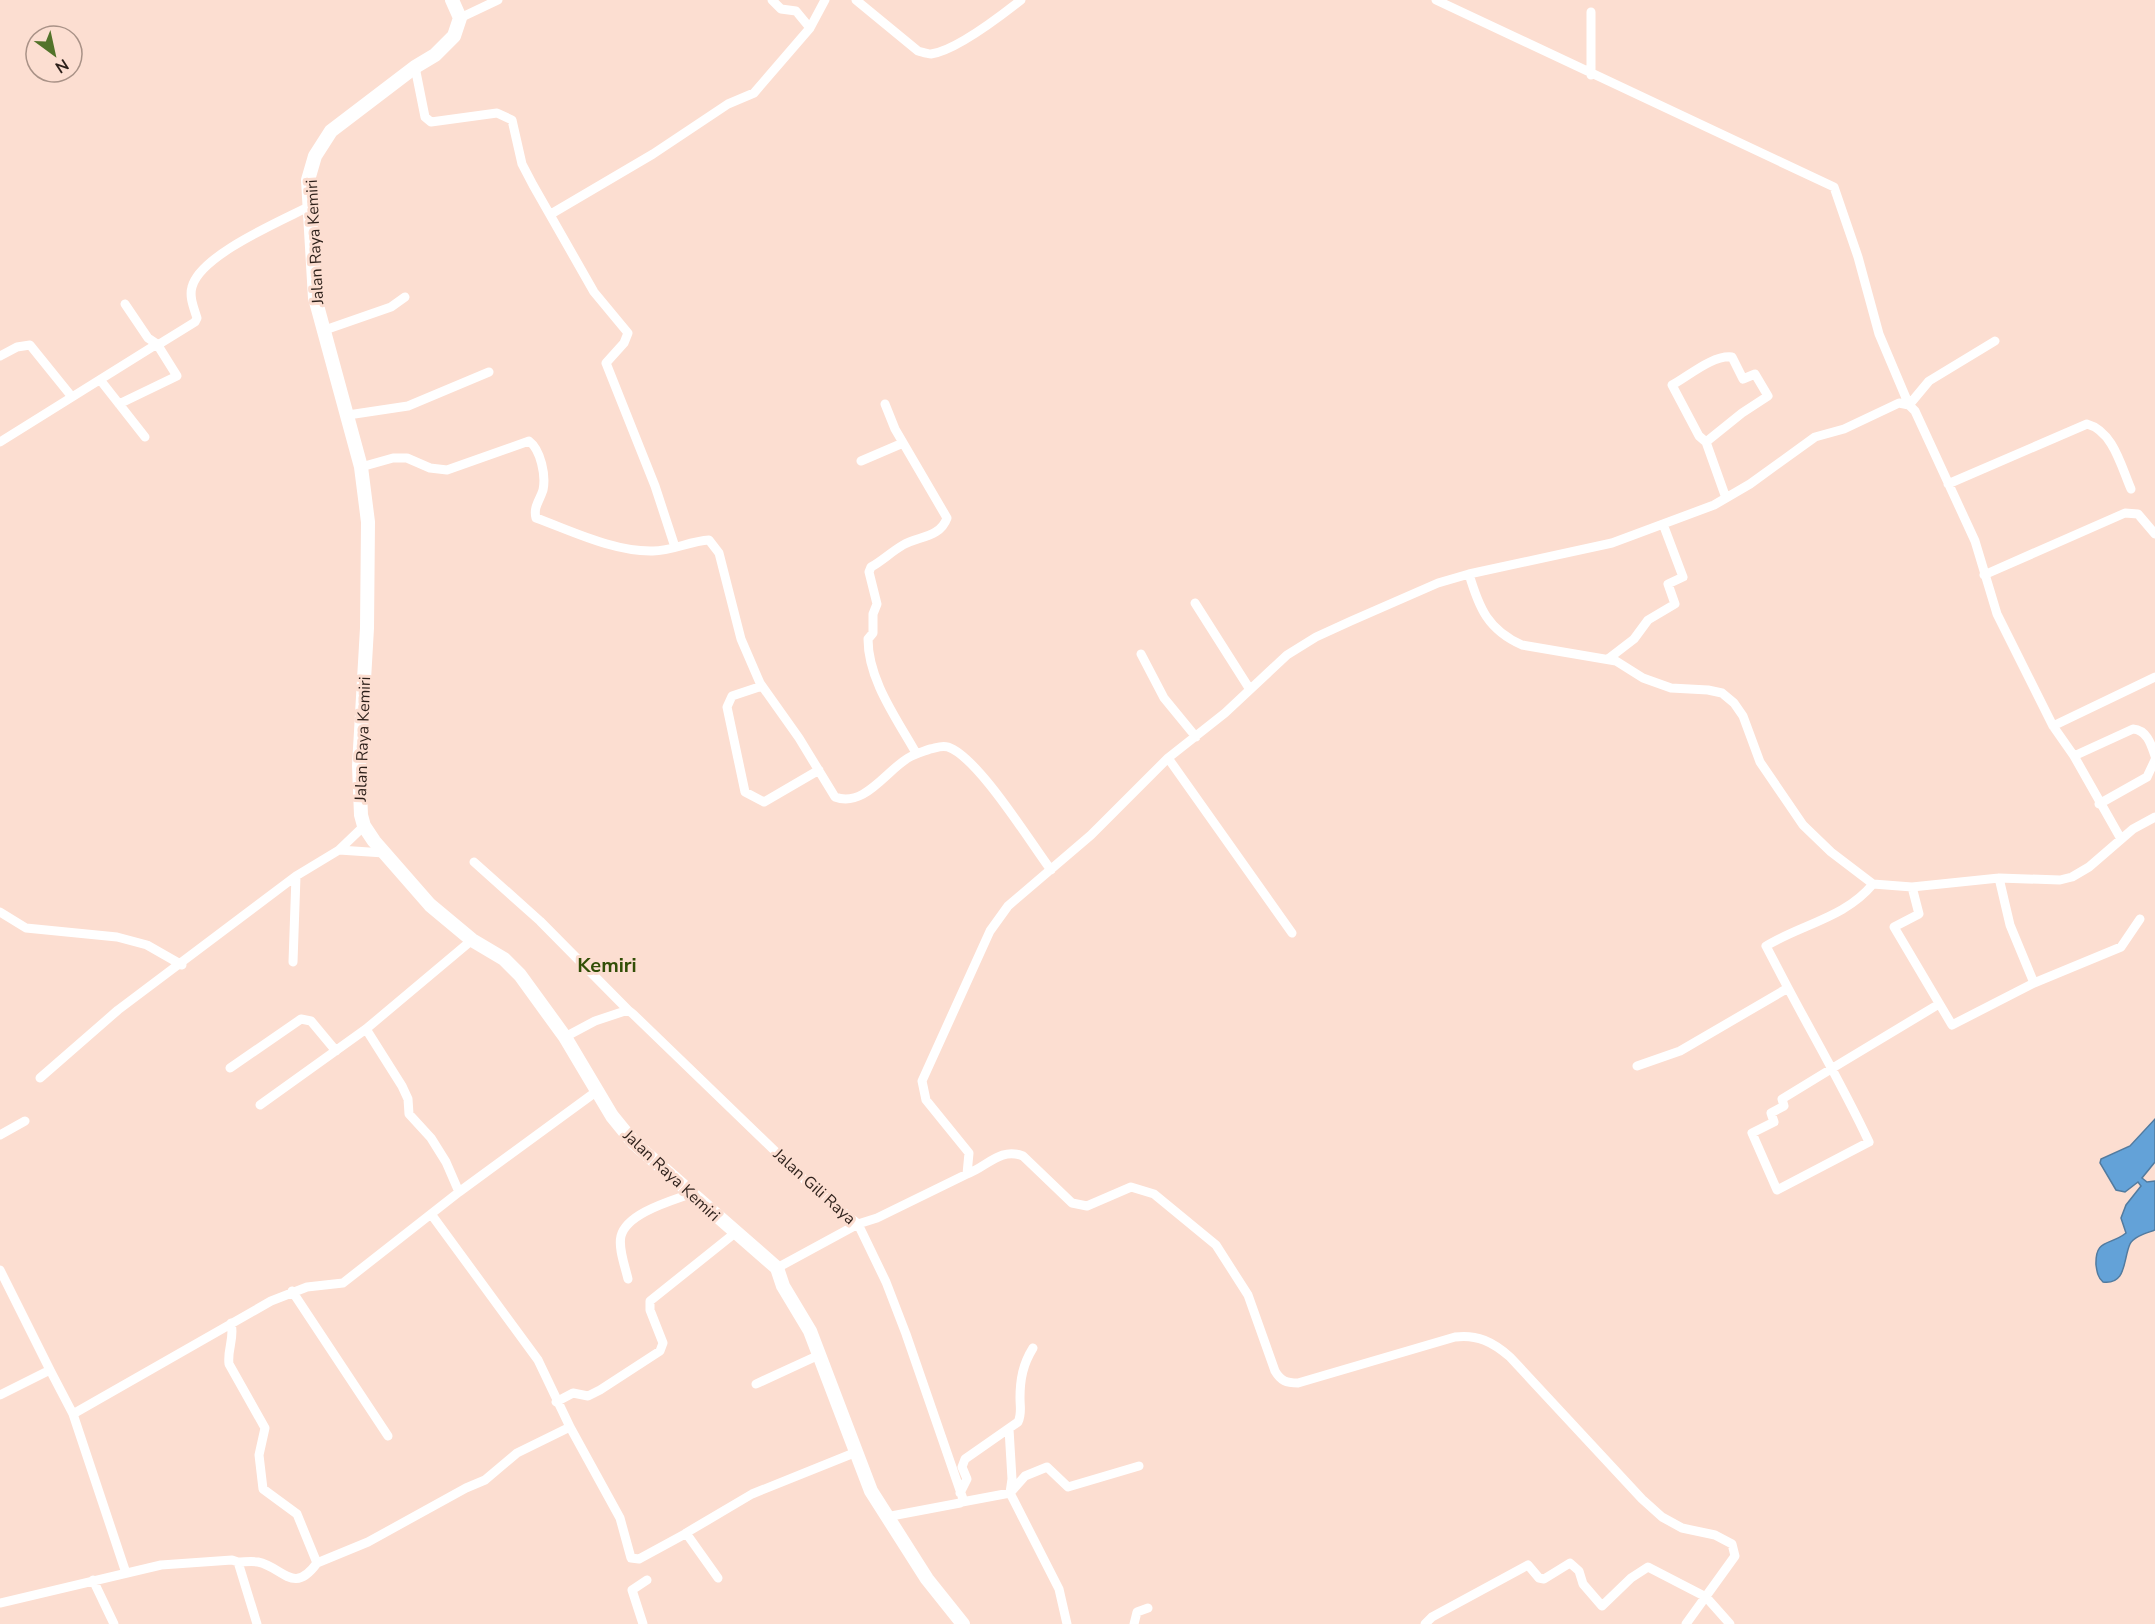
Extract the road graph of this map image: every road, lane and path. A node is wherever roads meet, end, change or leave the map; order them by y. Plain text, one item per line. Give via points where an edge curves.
1 (452, 0) edge
2 (498, 0) edge
3 (772, 0) edge
4 (825, 0) edge
5 (856, 0) edge
6 (1021, 0) edge
7 (1436, 0) edge
8 (1591, 12) dead end
9 (460, 18) junction
10 (810, 28) junction
11 (415, 67) junction
12 (1592, 75) junction
13 (310, 206) junction
14 (551, 214) junction
15 (405, 297) dead end
16 (125, 304) dead end
17 (322, 331) junction
18 (1995, 340) dead end
19 (157, 344) junction
20 (0, 356) edge
21 (489, 372) dead end
22 (101, 381) junction
23 (72, 397) junction
24 (119, 404) junction
25 (885, 404) dead end
26 (1909, 405) junction
27 (348, 415) junction
28 (145, 436) dead end
29 (0, 442) edge
30 (1706, 442) junction
31 (903, 443) junction
32 (861, 461) dead end
33 (361, 467) junction
34 (1948, 484) junction
35 (2131, 489) dead end
36 (1726, 498) junction
37 (1663, 524) junction
38 (2155, 534) edge
39 (675, 547) junction
40 (1469, 574) junction
41 (1984, 575) junction
42 (1195, 603) dead end
43 (1141, 654) dead end
44 (1608, 658) junction
45 (2155, 677) edge
46 (762, 686) junction
47 (1249, 688) junction
48 (2053, 726) junction
49 (1196, 737) junction
50 (916, 753) junction
51 (2074, 756) junction
52 (2155, 756) edge
53 (1168, 758) junction
54 (2154, 767) edge
55 (819, 770) junction
56 (2099, 804) junction
57 (2155, 818) edge
58 (364, 826) junction
59 (2121, 839) junction
60 (339, 850) junction
61 (384, 852) junction
62 (474, 862) dead end
63 (1051, 870) junction
64 (296, 876) junction
65 (1999, 878) junction
66 (1874, 884) junction
67 (1912, 887) junction
68 (0, 912) edge
69 (2140, 919) dead end
70 (1292, 933) dead end
71 (472, 940) junction
72 (293, 962) dead end
73 (182, 965) junction
74 (2034, 983) junction
75 (1788, 988) junction
76 (1939, 1004) junction
77 (628, 1011) junction
78 (366, 1029) junction
79 (565, 1038) junction
80 (336, 1051) junction
81 (1637, 1066) dead end
82 (230, 1068) dead end
83 (1831, 1069) junction
84 (40, 1078) dead end
85 (597, 1091) junction
86 (260, 1106) dead end
87 (25, 1121) dead end
88 (0, 1135) edge
89 (967, 1174) junction
90 (459, 1192) junction
91 (690, 1194) junction
92 (431, 1214) junction
93 (858, 1224) junction
94 (735, 1233) junction
95 (777, 1268) junction
96 (0, 1270) edge
97 (628, 1279) dead end
98 (292, 1291) junction
99 (231, 1323) junction
100 (1034, 1348) dead end
101 (819, 1355) junction
102 (50, 1370) junction
103 (756, 1384) dead end
104 (0, 1395) edge
105 (556, 1402) junction
106 (73, 1414) junction
107 (570, 1427) junction
108 (1009, 1429) junction
109 (387, 1436) dead end
110 (854, 1453) junction
111 (1139, 1466) dead end
112 (1010, 1493) junction
113 (961, 1497) junction
114 (886, 1517) junction
115 (685, 1534) junction
116 (238, 1562) junction
117 (317, 1563) junction
118 (126, 1573) junction
119 (718, 1578) dead end
120 (93, 1580) junction
121 (647, 1580) dead end
122 (1706, 1597) junction
123 (0, 1603) edge
124 (1148, 1608) dead end
125 (114, 1624) edge
126 (257, 1624) edge
127 (643, 1624) edge
128 (963, 1624) edge
129 (1067, 1624) edge
130 (1134, 1624) edge
131 (1425, 1624) edge
132 (1686, 1624) edge
133 (1730, 1624) edge

1 - 9 street
2 - 9 street
3 - 10 street via 781,9 796,11
4 - 10 street
5 - 6 street via 918,51 930,54 996,20
7 - 12 street
8 - 12 street
9 - 11 street, Jalan Raya Kemiri via 454,36 435,55
10 - 14 street via 754,93 728,104
11 - 13 street, Jalan Raya Kemiri via 332,131 315,156 308,180
11 - 14 street via 425,117 431,122 500,114 512,120 522,164
12 - 26 street via 1834,188 1879,334
13 - 17 street, Jalan Raya Kemiri via 315,298
13 - 19 street via 219,256 194,280 191,288 195,322
14 - 39 street via 594,292 628,333 606,363
15 - 17 street via 376,313
16 - 19 street via 148,338
17 - 27 street, Jalan Raya Kemiri
18 - 26 street via 1929,381
19 - 22 street
19 - 24 street via 177,376
20 - 23 street via 30,345
21 - 27 street via 408,406
22 - 23 street
22 - 24 street
23 - 29 street
24 - 28 street
25 - 31 street
26 - 34 street
26 - 36 street via 1886,407 1844,429 1815,436
27 - 33 street, Jalan Raya Kemiri
30 - 30 street via 1672,386 1705,365 1732,357 1743,379 1755,374 1768,396
30 - 36 street
31 - 32 street
31 - 50 street via 947,518 935,533 903,545 871,567 877,604 868,647 872,667 889,705
33 - 39 street via 407,458 447,470 529,441 543,471 536,518 638,550
33 - 58 street, Jalan Raya Kemiri via 368,522 359,766
34 - 35 street via 2087,424 2106,435
34 - 41 street via 1975,541
36 - 37 street
37 - 40 street via 1612,543
37 - 44 street via 1683,577 1668,584 1675,604 1648,620 1634,639
38 - 41 street via 2138,514 2125,513
39 - 46 street via 703,540 714,545 741,639
40 - 44 street via 1482,613 1510,640 1535,648
40 - 47 street via 1438,583 1316,637 1287,655
41 - 48 street via 1997,614
42 - 47 street
43 - 49 street via 1164,698
44 - 66 street via 1656,684 1722,693 1734,703 1760,762 1803,825 1854,872
45 - 48 street
46 - 55 street
46 - 55 street via 732,696 727,707 745,792 764,802
47 - 49 street
48 - 51 street
49 - 53 street
50 - 55 street via 853,799 835,797
50 - 63 street via 940,746 964,758
51 - 52 street via 2133,729 2145,735
51 - 56 street
53 - 63 street
53 - 70 street
54 - 56 street via 2147,777
56 - 59 street
57 - 59 street
58 - 60 street
58 - 61 street, Jalan Raya Kemiri
59 - 65 street via 2072,877
60 - 61 street
60 - 64 street
61 - 71 street, Jalan Raya Kemiri via 430,905
62 - 77 street, Jalan Gili Raya via 540,921
63 - 89 street via 1008,906 990,931 922,1081 926,1100 969,1153
64 - 72 street
64 - 73 street
65 - 67 street
65 - 74 street via 2010,925
66 - 67 street
66 - 75 street via 1829,918 1766,946
67 - 76 street via 1919,914 1894,927
68 - 73 street via 27,928 117,937 147,945
69 - 74 street via 2121,947
71 - 78 street
71 - 79 street, Jalan Raya Kemiri via 513,967
73 - 84 street via 118,1010
74 - 76 street via 1953,1025
75 - 81 street via 1680,1051
75 - 83 street
76 - 83 street
77 - 79 street via 595,1021
77 - 93 street, Jalan Gili Raya via 807,1182
78 - 80 street
78 - 90 street via 402,1086 409,1114 441,1154
79 - 85 street, Jalan Raya Kemiri
80 - 82 street via 311,1021 301,1019
80 - 86 street
83 - 83 street via 1782,1099 1784,1106 1771,1113 1774,1121 1752,1132 1777,1190 1869,1142
85 - 90 street
85 - 91 street, Jalan Raya Kemiri via 634,1143
87 - 88 street
89 - 93 street
89 - 122 street via 1013,1152 1023,1156 1072,1203 1087,1206 1131,1187 1154,1194 1216,1245 1248,1295 1275,1371 1287,1383 1455,1336 1488,1340 1510,1357 1662,1516 1682,1528 1715,1535 1732,1544 1735,1556
90 - 92 street
91 - 94 street, Jalan Raya Kemiri
91 - 97 street via 648,1209 624,1230 621,1244
92 - 98 street via 343,1282
92 - 105 street via 538,1360
93 - 95 street
93 - 113 street, Jalan Gili Raya via 906,1335
94 - 95 street, Jalan Raya Kemiri
94 - 105 street via 650,1301 663,1342 660,1351 588,1396 573,1393
95 - 101 street, Jalan Raya Kemiri
96 - 102 street
98 - 99 street
98 - 109 street
99 - 106 street
99 - 117 street via 234,1340 229,1364 265,1428 259,1455 263,1489 297,1514
100 - 108 street via 1021,1376 1021,1416
101 - 103 street
101 - 110 street, Jalan Raya Kemiri
102 - 104 street
102 - 106 street
105 - 107 street
106 - 118 street
107 - 115 street via 620,1518 631,1557 639,1559
107 - 117 street via 517,1453 485,1480 368,1542
108 - 112 street
108 - 113 street via 965,1459 962,1467 967,1479
110 - 114 street, Jalan Raya Kemiri
110 - 115 street via 752,1494
111 - 112 street via 1068,1487 1051,1470 1042,1468 1025,1476
112 - 113 street
112 - 129 street via 1059,1589
113 - 114 street
114 - 128 street, Jalan Raya Kemiri
115 - 119 street
116 - 117 street via 257,1562 283,1577 295,1579 307,1574
116 - 118 street via 175,1563
116 - 126 street
118 - 120 street
120 - 123 street
120 - 125 street
121 - 127 street via 632,1590
122 - 131 street via 1648,1567 1602,1606 1583,1584 1573,1564 1544,1579 1528,1565
122 - 132 street
122 - 133 street
124 - 130 street via 1137,1612

